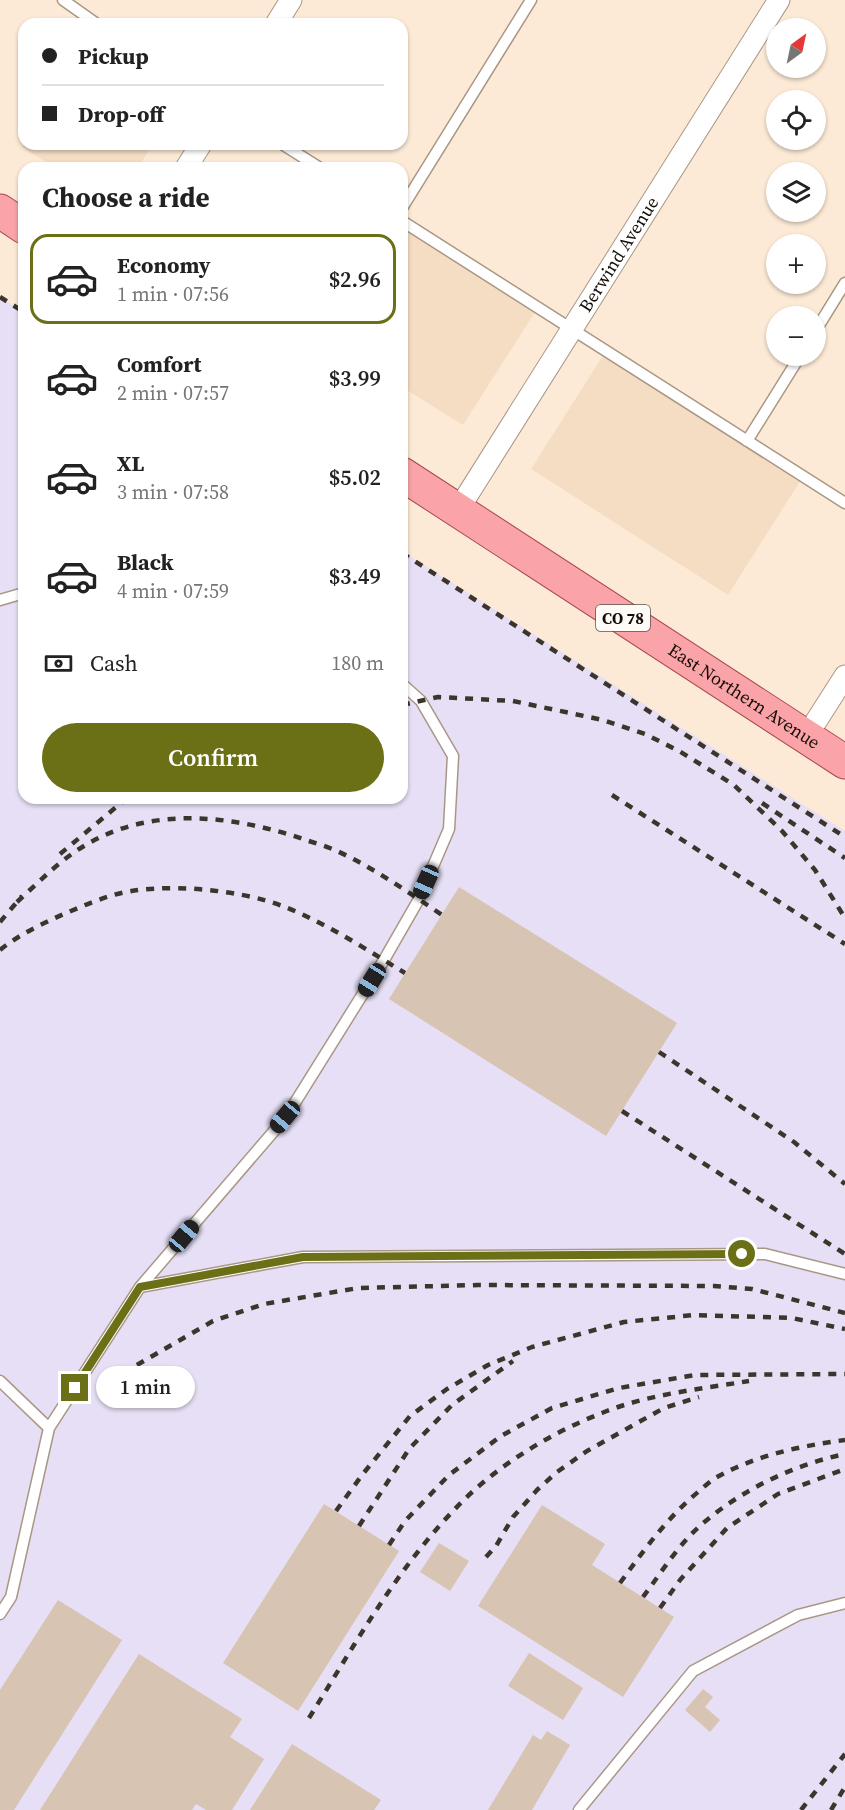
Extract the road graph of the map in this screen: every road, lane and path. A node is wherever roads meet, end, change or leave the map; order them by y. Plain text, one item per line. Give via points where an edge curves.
1 (63, 0) edge
2 (291, 0) edge
3 (531, 0) edge
4 (779, 0) edge
5 (88, 18) edge
6 (280, 18) edge
7 (292, 150) edge
8 (310, 162) edge
9 (408, 198) edge
10 (0, 211) edge
11 (18, 223) edge
12 (408, 225) edge
13 (845, 283) edge
14 (826, 314) edge
15 (572, 329) junction
16 (794, 366) edge
17 (747, 441) junction
18 (408, 478) edge
19 (845, 503) edge
20 (458, 510) junction
21 (18, 595) edge
22 (0, 600) edge
23 (845, 675) edge
24 (408, 689) edge
25 (806, 737) junction
26 (845, 762) edge
27 (845, 1274) edge
28 (140, 1287) junction
29 (0, 1381) edge
30 (49, 1428) junction
31 (845, 1603) edge
32 (0, 1614) edge
33 (579, 1810) edge

1 - 5 lane
2 - 6 street
3 - 9 lane
4 - 15 street, Berwind Avenue
7 - 8 lane
10 - 11 main road
12 - 15 lane
13 - 14 lane
15 - 17 lane
15 - 20 street, Berwind Avenue
16 - 17 lane
17 - 19 lane
18 - 20 main road, East Northern Avenue / CO 78
20 - 25 main road, East Northern Avenue / CO 78
21 - 22 lane
23 - 25 street
24 - 28 lane via 421,701 453,756 449,829 418,900 285,1117
25 - 26 main road, East Northern Avenue / CO 78
27 - 28 lane via 765,1254 303,1257
28 - 30 lane
29 - 30 lane
30 - 32 lane via 11,1597
31 - 33 lane via 798,1615 693,1671

